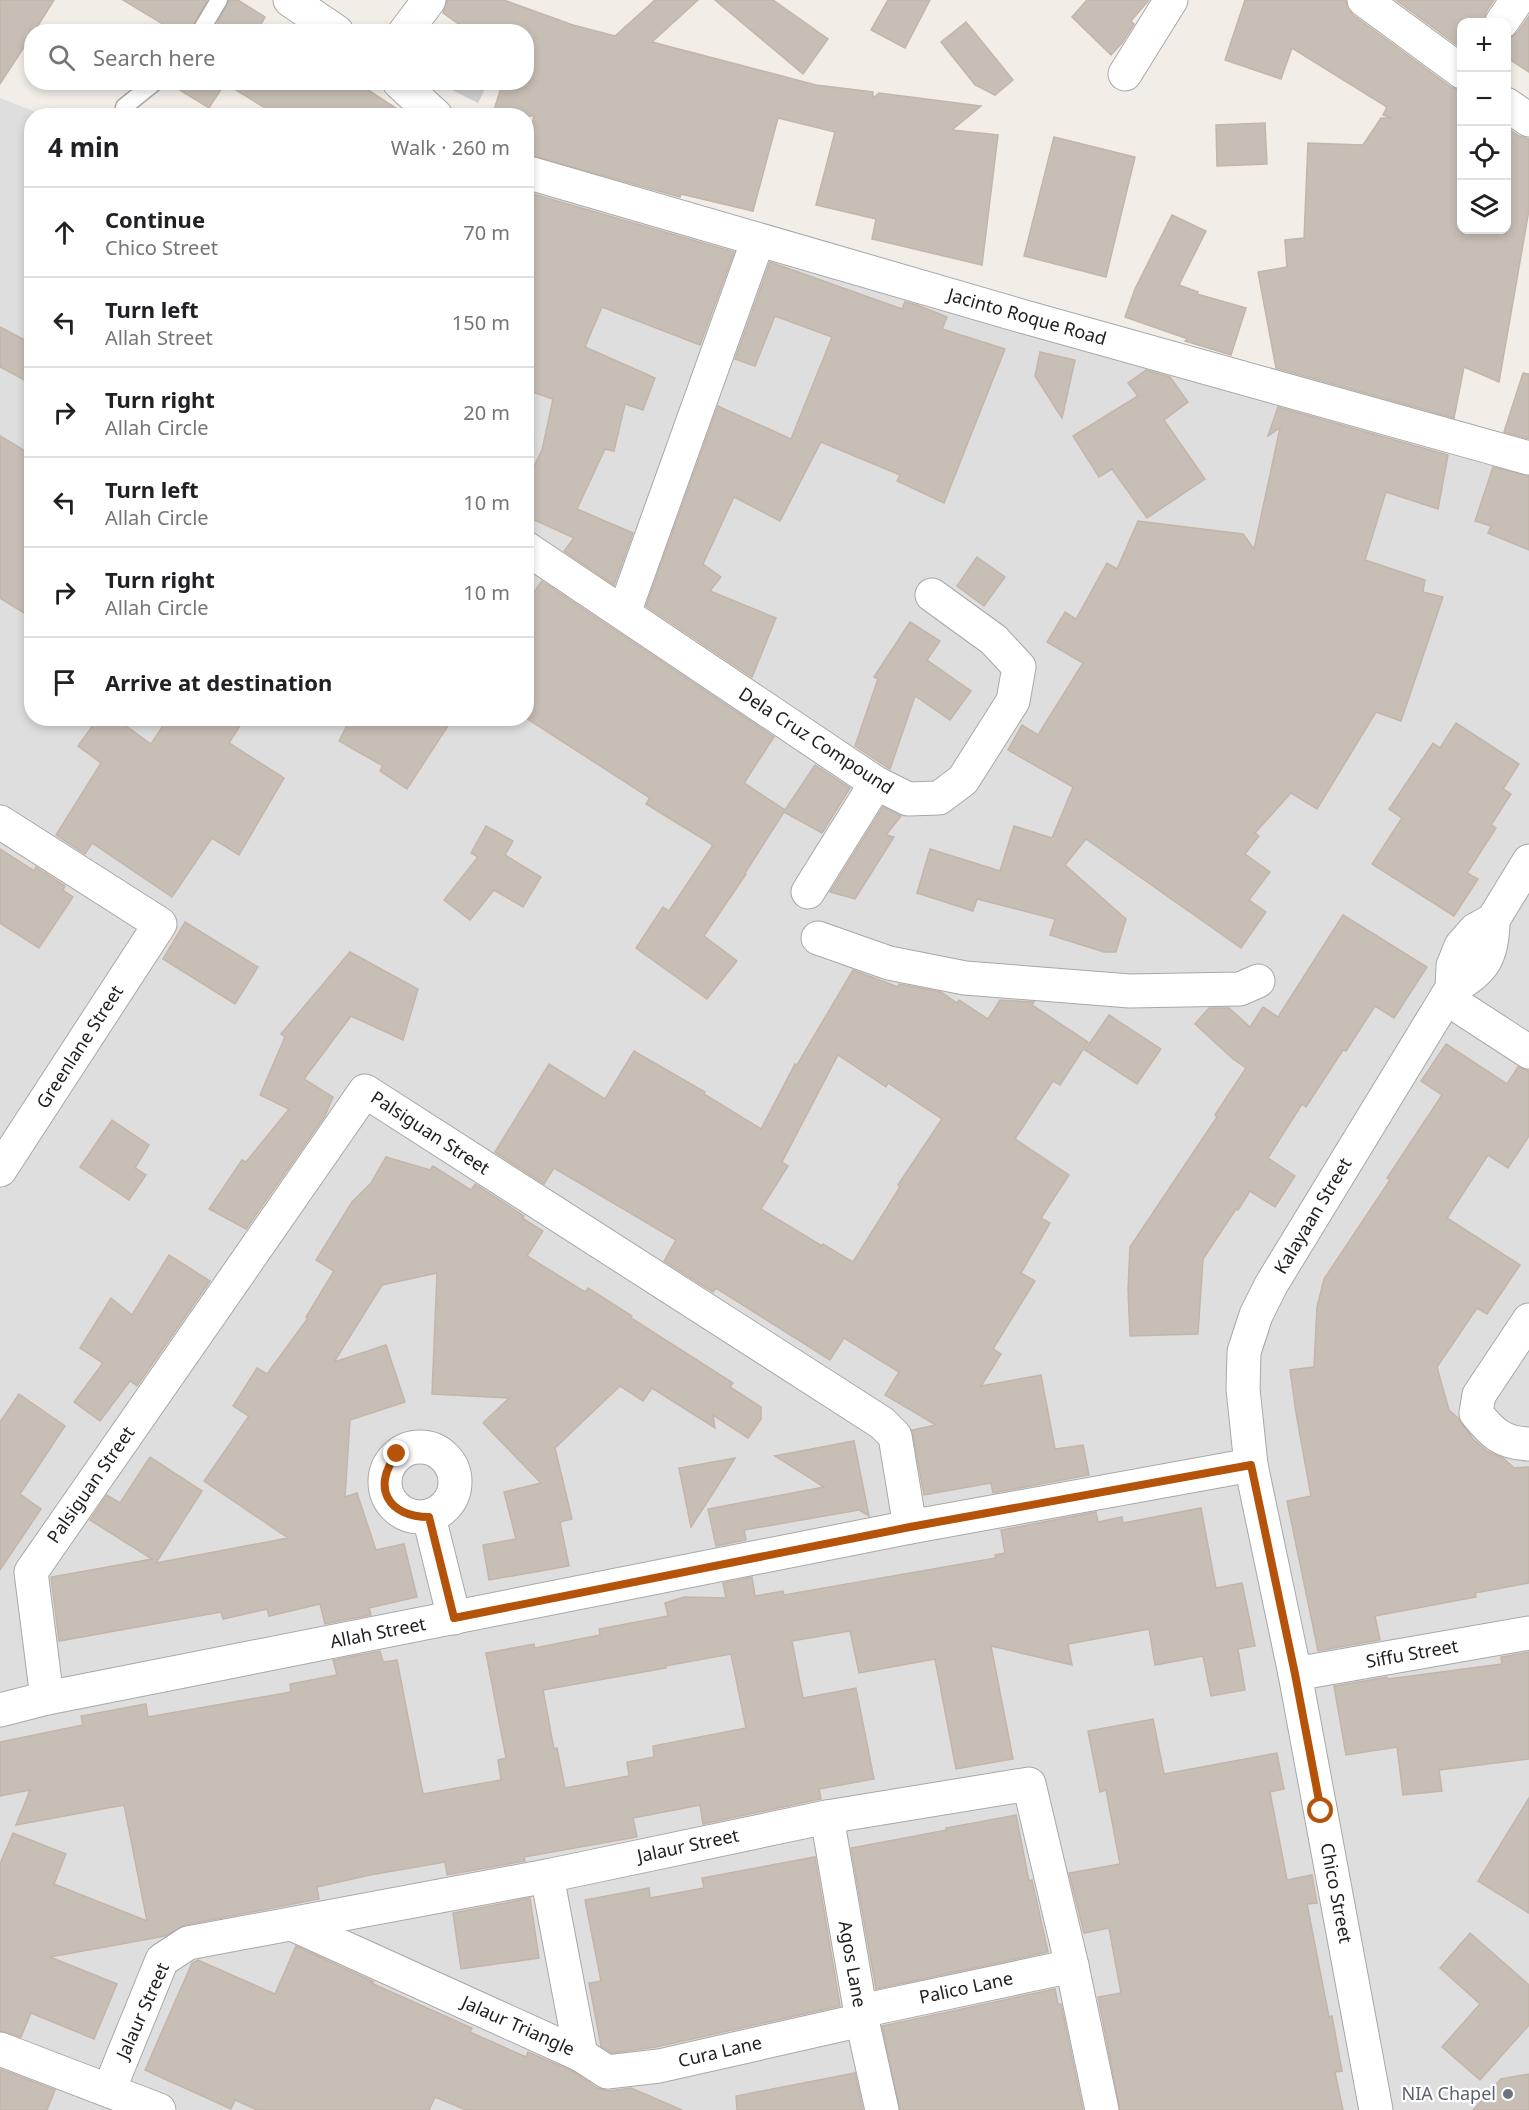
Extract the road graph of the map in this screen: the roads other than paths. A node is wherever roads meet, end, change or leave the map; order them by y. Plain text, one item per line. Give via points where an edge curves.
1 (219, 0) edge
2 (290, 0) edge
3 (429, 0) edge
4 (1171, 0) edge
5 (1364, 0) edge
6 (1517, 0) edge
7 (1505, 18) edge
8 (205, 24) edge
9 (325, 24) edge
10 (411, 24) edge
11 (1457, 69) edge
12 (1125, 74) dead end
13 (145, 90) edge
14 (408, 90) edge
15 (124, 107) dead end
16 (1511, 107) edge
17 (427, 108) edge
18 (1529, 120) edge
19 (534, 174) edge
20 (758, 240) junction
21 (1529, 458) edge
22 (534, 553) edge
23 (932, 596) dead end
24 (624, 613) junction
25 (876, 783) junction
26 (0, 822) edge
27 (1529, 861) edge
28 (808, 892) dead end
29 (818, 938) dead end
30 (1257, 981) dead end
31 (1449, 993) junction
32 (1529, 1052) edge
33 (0, 1170) edge
34 (1529, 1320) edge
35 (1529, 1444) edge
36 (1251, 1465) junction
37 (429, 1517) dead end
38 (910, 1527) junction
39 (454, 1618) junction
40 (1529, 1633) edge
41 (1295, 1674) junction
42 (47, 1698) junction
43 (0, 1710) edge
44 (827, 1817) junction
45 (547, 1876) junction
46 (292, 1924) junction
47 (1072, 1966) junction
48 (861, 2015) junction
49 (0, 2049) edge
50 (581, 2055) junction
51 (109, 2090) junction
52 (159, 2110) edge
53 (882, 2110) edge
54 (1102, 2110) edge
55 (1376, 2110) edge

1 - 8 lane
2 - 9 street
3 - 10 street
4 - 12 street
5 - 11 street
6 - 7 street
13 - 15 lane
14 - 17 street
16 - 18 street
19 - 20 street, Jacinto Roque Road
20 - 21 street, Jacinto Roque Road
20 - 24 street
22 - 24 street, Dela Cruz Compound
23 - 25 street, Dela Cruz Compound via 994,640 1019,668 1013,702 963,780 939,798 908,799
24 - 25 street, Dela Cruz Compound
25 - 28 street
26 - 33 street, Greenlane Street via 160,924
27 - 31 street, Kalayaan Street via 1493,920 1475,930 1461,946
29 - 30 street via 890,963 965,978 1130,990 1240,989
31 - 32 street
31 - 36 street, Kalayaan Street via 1256,1315 1245,1352 1243,1389
34 - 35 street via 1479,1395 1476,1413 1497,1436 1512,1443
36 - 38 street, Allah Street
36 - 41 street, Chico Street
37 - 39 street
38 - 39 street, Allah Street
38 - 42 street, Palsiguan Street via 895,1436 882,1423 365,1091 31,1572
39 - 42 street, Allah Street
40 - 41 street, Siffu Street
41 - 55 street, Chico Street
42 - 43 street, Allah Street
44 - 45 street, Jalaur Street
44 - 47 street, Jalaur Street via 1029,1784
44 - 48 street, Agos Lane
45 - 46 street, Jalaur Street
45 - 50 street, Jalaur Triangle
46 - 50 street, Jalaur Triangle
46 - 51 street, Jalaur Street via 188,1943 162,1960
47 - 48 street, Palico Lane
47 - 54 street, Jalaur Street
48 - 50 street, Cura Lane via 659,2066 607,2072
48 - 53 street, Agos Lane
49 - 51 street
51 - 52 street

